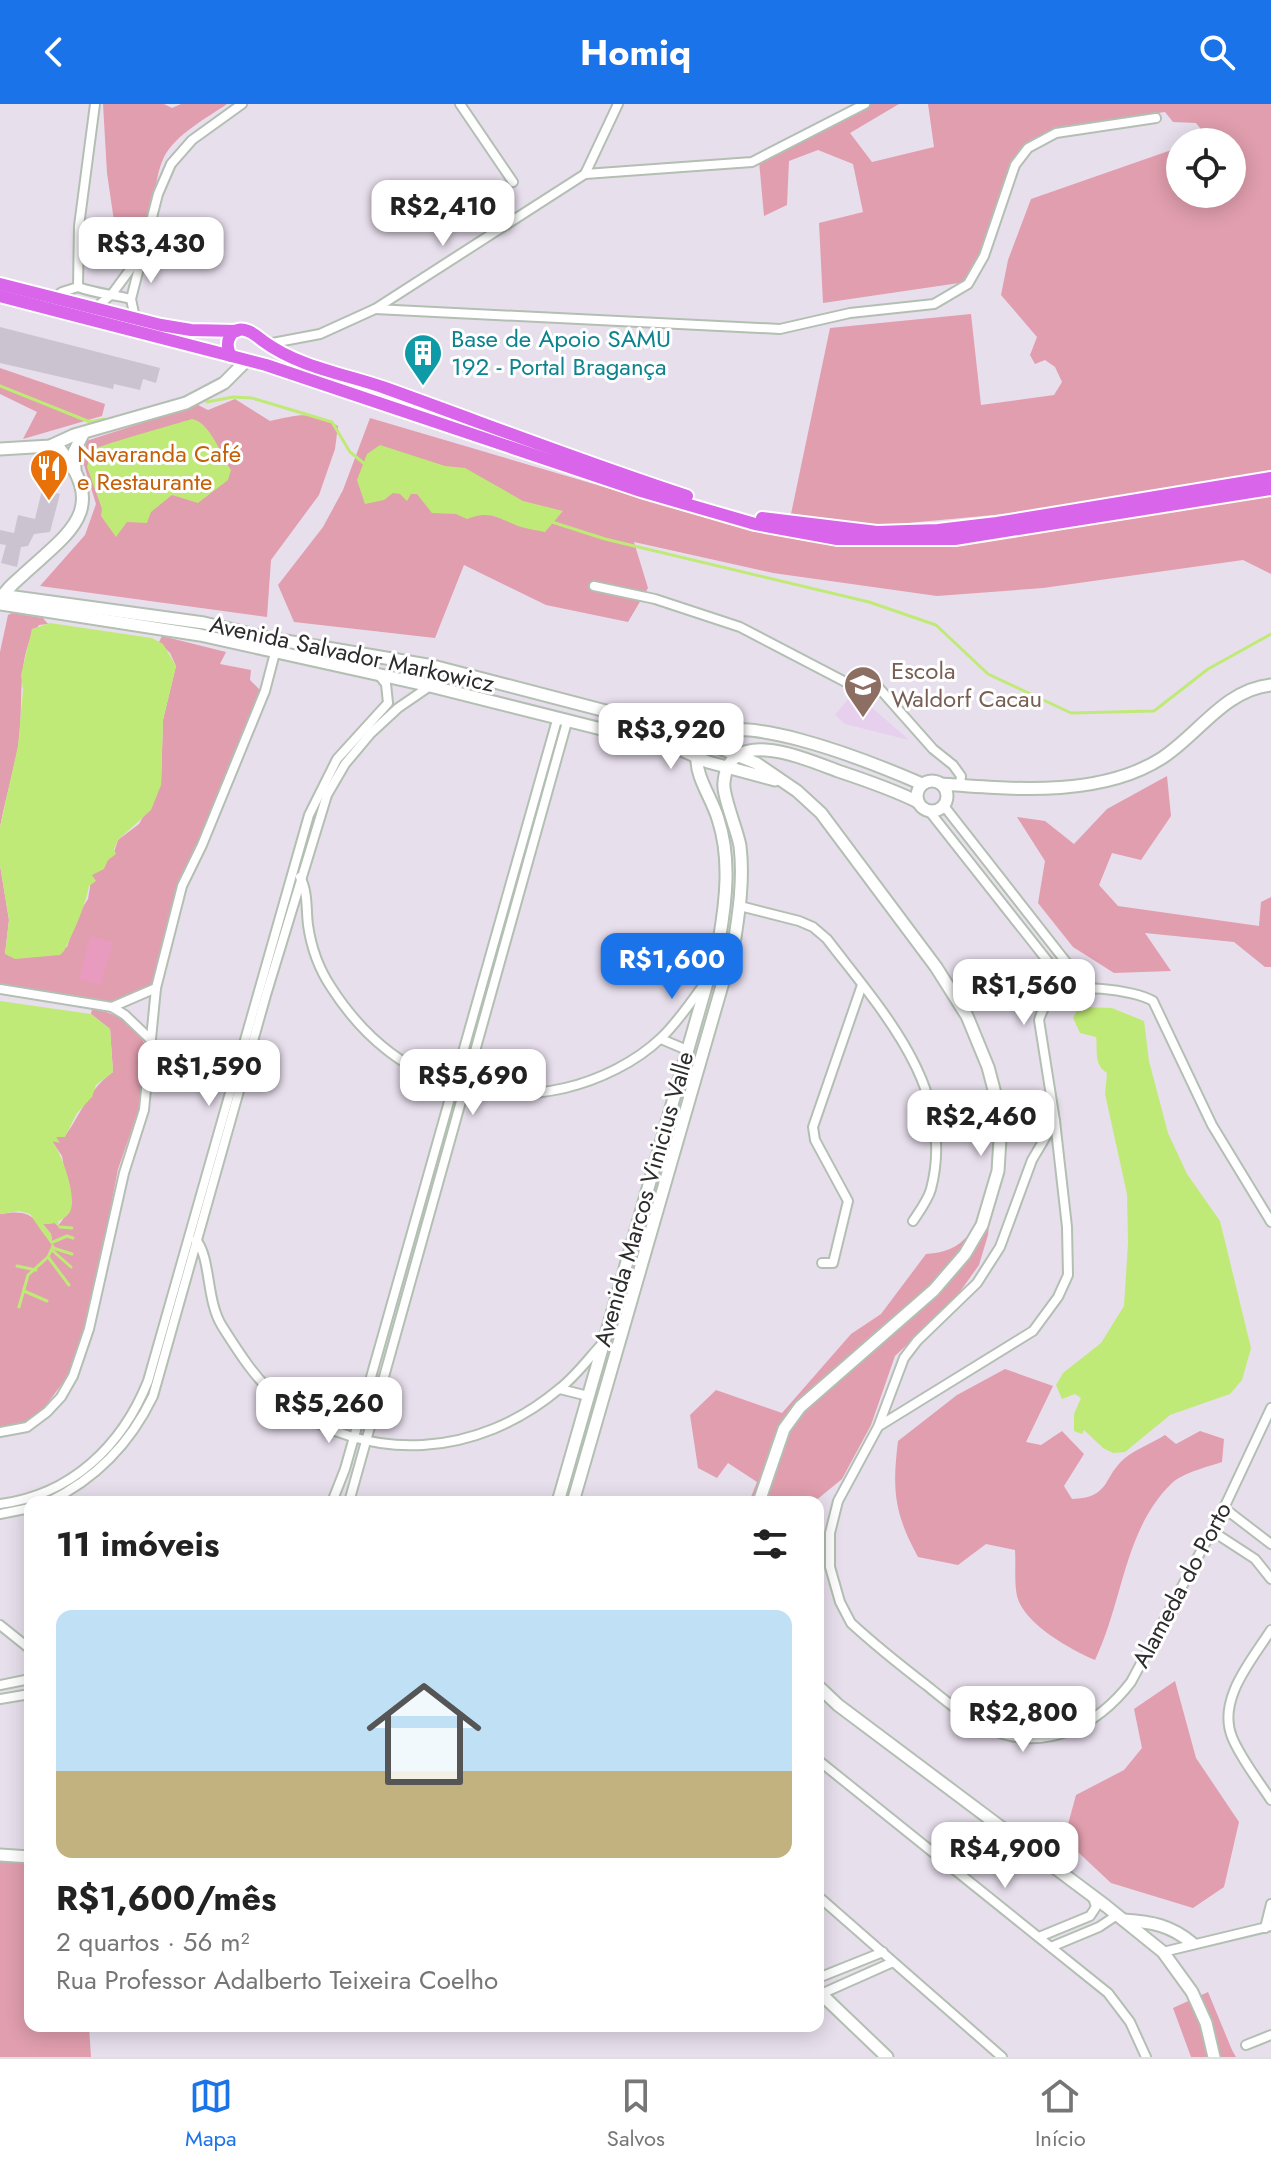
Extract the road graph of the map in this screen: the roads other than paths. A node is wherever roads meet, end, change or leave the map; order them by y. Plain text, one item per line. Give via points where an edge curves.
1 (95, 104) edge
2 (242, 104) edge
3 (460, 104) edge
4 (618, 104) edge
5 (865, 104) edge
6 (1156, 118) dead end
7 (585, 174) junction
8 (513, 182) dead end
9 (142, 252) junction
10 (0, 284) edge
11 (78, 287) junction
12 (112, 294) junction
13 (0, 296) edge
14 (54, 298) junction
15 (131, 299) junction
16 (94, 309) junction
17 (375, 309) junction
18 (135, 318) junction
19 (237, 331) junction
20 (254, 334) junction
21 (267, 344) junction
22 (231, 356) junction
23 (247, 360) junction
24 (228, 379) junction
25 (83, 434) junction
26 (50, 446) junction
27 (0, 449) edge
28 (76, 474) junction
29 (1271, 478) edge
30 (1271, 489) edge
31 (594, 586) dead end
32 (1, 598) edge
33 (278, 640) junction
34 (274, 653) junction
35 (379, 675) junction
36 (1271, 685) edge
37 (430, 686) junction
38 (388, 703) junction
39 (398, 708) junction
40 (612, 713) junction
41 (562, 721) junction
42 (607, 731) junction
43 (705, 739) junction
44 (663, 745) junction
45 (739, 755) junction
46 (696, 757) junction
47 (729, 768) junction
48 (698, 772) junction
49 (784, 782) junction
50 (922, 784) junction
51 (941, 784) junction
52 (960, 785) junction
53 (973, 786) junction
54 (918, 802) junction
55 (948, 802) junction
56 (930, 812) junction
57 (296, 876) junction
58 (1003, 885) junction
59 (992, 892) junction
60 (740, 906) junction
61 (719, 941) junction
62 (734, 944) junction
63 (706, 982) junction
64 (862, 985) junction
65 (156, 988) junction
66 (0, 989) edge
67 (1088, 990) junction
68 (1054, 995) junction
69 (112, 1007) junction
70 (150, 1039) junction
71 (661, 1039) junction
72 (687, 1050) junction
73 (454, 1086) junction
74 (464, 1088) junction
75 (1055, 1121) junction
76 (913, 1221) dead end
77 (1271, 1222) edge
78 (192, 1239) junction
79 (822, 1263) dead end
80 (604, 1341) junction
81 (560, 1389) junction
82 (588, 1396) junction
83 (1271, 1408) edge
84 (878, 1427) junction
85 (0, 1432) edge
86 (353, 1438) junction
87 (366, 1441) junction
88 (39, 1496) edge
89 (60, 1496) edge
90 (334, 1496) edge
91 (351, 1496) edge
92 (560, 1496) edge
93 (575, 1496) edge
94 (761, 1496) edge
95 (24, 1499) edge
96 (0, 1504) edge
97 (1224, 1508) junction
98 (24, 1509) edge
99 (0, 1514) edge
100 (1212, 1531) junction
101 (1271, 1544) edge
102 (1271, 1579) edge
103 (0, 1625) edge
104 (1271, 1630) edge
105 (24, 1644) edge
106 (24, 1680) edge
107 (0, 1685) edge
108 (824, 1692) edge
109 (24, 1695) edge
110 (0, 1699) edge
111 (824, 1765) edge
112 (1271, 1800) edge
113 (0, 1855) edge
114 (24, 1857) edge
115 (1093, 1896) junction
116 (824, 1901) edge
117 (1271, 1904) edge
118 (1120, 1917) junction
119 (1268, 1927) edge
120 (1039, 1937) junction
121 (1192, 1943) junction
122 (1051, 1947) junction
123 (883, 1952) junction
124 (1163, 1952) junction
125 (893, 1962) junction
126 (824, 1976) edge
127 (824, 1990) edge
128 (824, 1997) edge
129 (1271, 2035) edge
130 (1246, 2045) dead end
131 (887, 2057) edge
132 (1002, 2057) edge
133 (1146, 2057) edge
134 (1214, 2057) edge

1 - 11 street via 79,226
2 - 9 street via 178,152 158,194
3 - 8 street
4 - 7 street
5 - 7 street via 752,162
6 - 17 street via 1056,133 1028,148 1015,165 984,256 968,284 934,304 850,313 780,329
7 - 17 street
9 - 12 street
9 - 15 street
10 - 14 main road
11 - 12 street
11 - 14 street
12 - 15 street
12 - 16 street
13 - 22 main road
14 - 16 main road
15 - 18 street
16 - 18 main road
17 - 21 street via 320,334
18 - 19 main road via 191,330
19 - 20 main road
19 - 22 main road via 227,341
20 - 21 main road
20 - 23 main road via 258,349
21 - 29 main road via 308,364 759,518 877,532 938,530
22 - 23 main road
22 - 24 street
23 - 24 street
23 - 30 main road via 641,491 755,524 837,539 955,539
24 - 25 street via 186,403
25 - 26 street
25 - 28 street via 74,452
26 - 27 street
26 - 28 street via 60,449
28 - 32 street via 85,498 77,522
31 - 52 street via 740,627 857,688 871,679 953,765
32 - 33 street, Avenida Salvador Markowicz via 204,623
32 - 34 street, Avenida Salvador Markowicz
33 - 34 street
33 - 40 street, Avenida Salvador Markowicz via 433,666
34 - 35 street, Avenida Salvador Markowicz
34 - 65 street via 265,691 182,886
35 - 37 street, Avenida Salvador Markowicz
35 - 38 street
36 - 53 street via 1233,697 1187,741 1130,774 1054,787
37 - 39 street
37 - 41 street, Avenida Salvador Markowicz
38 - 39 street
38 - 57 street via 327,776 309,815
39 - 57 street via 345,764 327,795
40 - 42 street via 616,725
40 - 43 street, Avenida Salvador Markowicz
41 - 42 street, Avenida Salvador Markowicz
41 - 73 street
41 - 74 street
42 - 44 street, Avenida Salvador Markowicz
43 - 45 street, Avenida Salvador Markowicz
43 - 46 street
43 - 50 street via 736,729 766,731 835,749
44 - 46 street, Avenida Salvador Markowicz
44 - 48 street
45 - 47 street
45 - 49 street, Avenida Salvador Markowicz
45 - 54 street via 778,750
46 - 47 street, Avenida Salvador Markowicz
46 - 48 street, Avenida Marcos Vinicius Valle
47 - 49 street, Avenida Salvador Markowicz
47 - 60 street, Avenida Marcos Vinicius Valle via 723,786 740,848
48 - 61 street, Avenida Marcos Vinicius Valle via 719,821 725,852
49 - 94 street, Avenida Salvador Markowicz via 838,834 967,1016 988,1067 1000,1139 998,1171 982,1225 965,1254 934,1290 800,1407 784,1429
50 - 51 street
50 - 54 street
51 - 52 street
51 - 55 street
52 - 53 street
52 - 55 street
53 - 55 street
54 - 56 street
55 - 56 street
55 - 58 street
56 - 59 street
57 - 73 street via 305,889 320,967 347,1010 378,1045
57 - 78 street
58 - 59 street
58 - 67 street
59 - 68 street via 1050,964
60 - 62 street, Avenida Marcos Vinicius Valle
60 - 64 street via 813,927
61 - 62 street
61 - 63 street, Avenida Marcos Vinicius Valle
62 - 93 street, Avenida Marcos Vinicius Valle
63 - 71 street
63 - 72 street, Avenida Marcos Vinicius Valle
64 - 76 street via 906,1045 932,1110 936,1134 931,1192
64 - 79 street via 813,1127 848,1201 833,1263
65 - 69 street
65 - 70 street
66 - 69 street
67 - 68 street
67 - 77 street via 1124,990 1153,1001 1212,1125
68 - 75 street, Alameda do Porto via 1039,1020
69 - 70 street
70 - 85 street via 144,1110 73,1376 47,1412 27,1427
71 - 72 street
71 - 74 street via 586,1083 539,1094
72 - 80 street, Avenida Marcos Vinicius Valle
73 - 74 street
73 - 86 street
74 - 87 street
75 - 84 street via 1032,1160 1000,1247 977,1283 904,1358
75 - 84 street, Alameda do Porto via 1068,1275 1058,1297 1033,1331
78 - 86 street via 204,1257 213,1308 254,1372 281,1401
78 - 88 street via 138,1406 97,1460
78 - 89 street via 158,1383 140,1421 103,1466
80 - 81 street
80 - 82 street, Avenida Marcos Vinicius Valle
81 - 82 street
81 - 87 street via 482,1434 439,1445
82 - 92 street, Avenida Marcos Vinicius Valle
83 - 97 street, Alameda do Porto
84 - 100 street, Alameda do Porto via 838,1501 830,1533 830,1567 840,1602 851,1623 953,1706 1013,1737 1033,1740 1078,1729 1116,1701
86 - 87 street
86 - 90 street
87 - 91 street
95 - 96 street
97 - 100 street, Alameda do Porto
97 - 101 street
98 - 99 street
100 - 102 street via 1255,1559
103 - 105 street
104 - 112 street via 1238,1683 1229,1715 1230,1734
106 - 107 street
108 - 115 street
109 - 110 street
111 - 120 street
113 - 114 street
115 - 118 street
115 - 120 street via 1096,1907 1090,1916
116 - 123 street
117 - 119 street
118 - 121 street via 1174,1928
118 - 122 street
118 - 124 street
119 - 121 street
120 - 122 street
121 - 124 street
122 - 133 street via 1108,1993 1130,2022
123 - 125 street
123 - 126 street
124 - 134 street via 1192,1992
125 - 127 street
125 - 132 street
128 - 131 street
129 - 130 street

